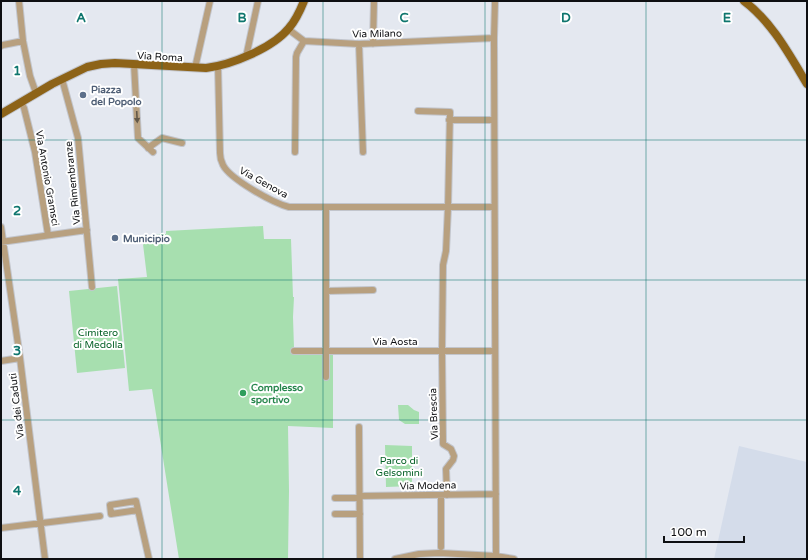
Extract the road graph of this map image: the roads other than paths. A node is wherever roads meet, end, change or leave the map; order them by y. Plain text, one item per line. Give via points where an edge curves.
1 (19, 1) edge
2 (210, 1) edge
3 (258, 1) edge
4 (304, 1) edge
5 (374, 1) edge
6 (495, 1) edge
7 (744, 1) edge
8 (288, 30) junction
9 (494, 38) junction
10 (23, 41) junction
11 (304, 41) junction
12 (359, 44) junction
13 (373, 44) junction
14 (1, 46) edge
15 (246, 57) junction
16 (134, 64) junction
17 (218, 66) junction
18 (195, 68) junction
19 (62, 79) junction
20 (807, 84) edge
21 (36, 93) junction
22 (21, 102) junction
23 (418, 111) dead end
24 (1, 114) edge
25 (449, 120) junction
26 (494, 120) junction
27 (182, 143) dead end
28 (295, 152) dead end
29 (363, 152) dead end
30 (494, 206) junction
31 (448, 207) junction
32 (326, 208) junction
33 (1, 227) edge
34 (87, 230) junction
35 (48, 235) junction
36 (2, 242) edge
37 (92, 287) dead end
38 (373, 290) dead end
39 (326, 292) junction
40 (326, 350) junction
41 (294, 351) dead end
42 (442, 351) junction
43 (495, 351) junction
44 (20, 358) junction
45 (1, 362) edge
46 (326, 377) dead end
47 (359, 427) dead end
48 (496, 494) junction
49 (444, 495) junction
50 (360, 497) junction
51 (335, 498) dead end
52 (138, 510) dead end
53 (335, 514) dead end
54 (360, 514) junction
55 (100, 516) dead end
56 (40, 523) junction
57 (1, 528) edge
58 (441, 547) dead end
59 (496, 556) junction
60 (45, 559) edge
61 (149, 559) edge
62 (360, 559) edge
63 (395, 559) edge
64 (514, 559) edge

1 - 10 street
2 - 18 street
3 - 15 street
4 - 8 main road, Via Roma
5 - 13 street
6 - 9 street
7 - 20 main road via 775,33
8 - 11 street
8 - 15 main road, Via Roma
9 - 13 street, Via Milano
9 - 26 street
10 - 14 street
10 - 21 street
11 - 12 street, Via Milano
11 - 28 street via 296,57
12 - 13 street, Via Milano
12 - 29 street
15 - 17 main road, Via Roma
16 - 18 main road, Via Roma
16 - 19 main road, Via Roma via 101,64 87,67 77,75
16 -> 27 street via 138,138 151,150 162,138
17 - 18 main road, Via Roma
17 - 32 street, Via Genova via 220,153 223,166 241,183 283,206
19 - 21 main road, Via Roma
19 - 34 street, Via Rimembranze via 78,138
21 - 22 main road, Via Roma
22 - 24 main road, Via Roma
22 - 35 street, Via Antonio Gramsci via 35,152
23 - 25 street via 450,112
25 - 26 street
25 - 31 street
26 - 30 street
30 - 31 street, Via Genova
30 - 43 street
31 - 32 street, Via Genova
31 - 42 street
32 - 39 street
33 - 36 street, Via dei Caduti
34 - 35 street
34 - 37 street, Via Rimembranze
35 - 36 street
36 - 44 street, Via dei Caduti
38 - 39 street
39 - 40 street
40 - 41 street, Via Aosta
40 - 42 street, Via Aosta
40 - 46 street
42 - 43 street, Via Aosta
42 - 49 street, Via Brescia via 443,444 451,449 454,456 446,469
43 - 48 street
44 - 45 street
44 - 56 street, Via dei Caduti
47 - 50 street
48 - 49 street, Via Modena
48 - 59 street
49 - 50 street, Via Modena
49 - 58 street
50 - 51 street, Via Modena
50 - 54 street
52 - 61 street
53 - 54 street
54 - 62 street
55 - 56 street
56 - 57 street
56 - 60 street, Via dei Caduti
59 - 63 street via 439,553
59 - 64 street

